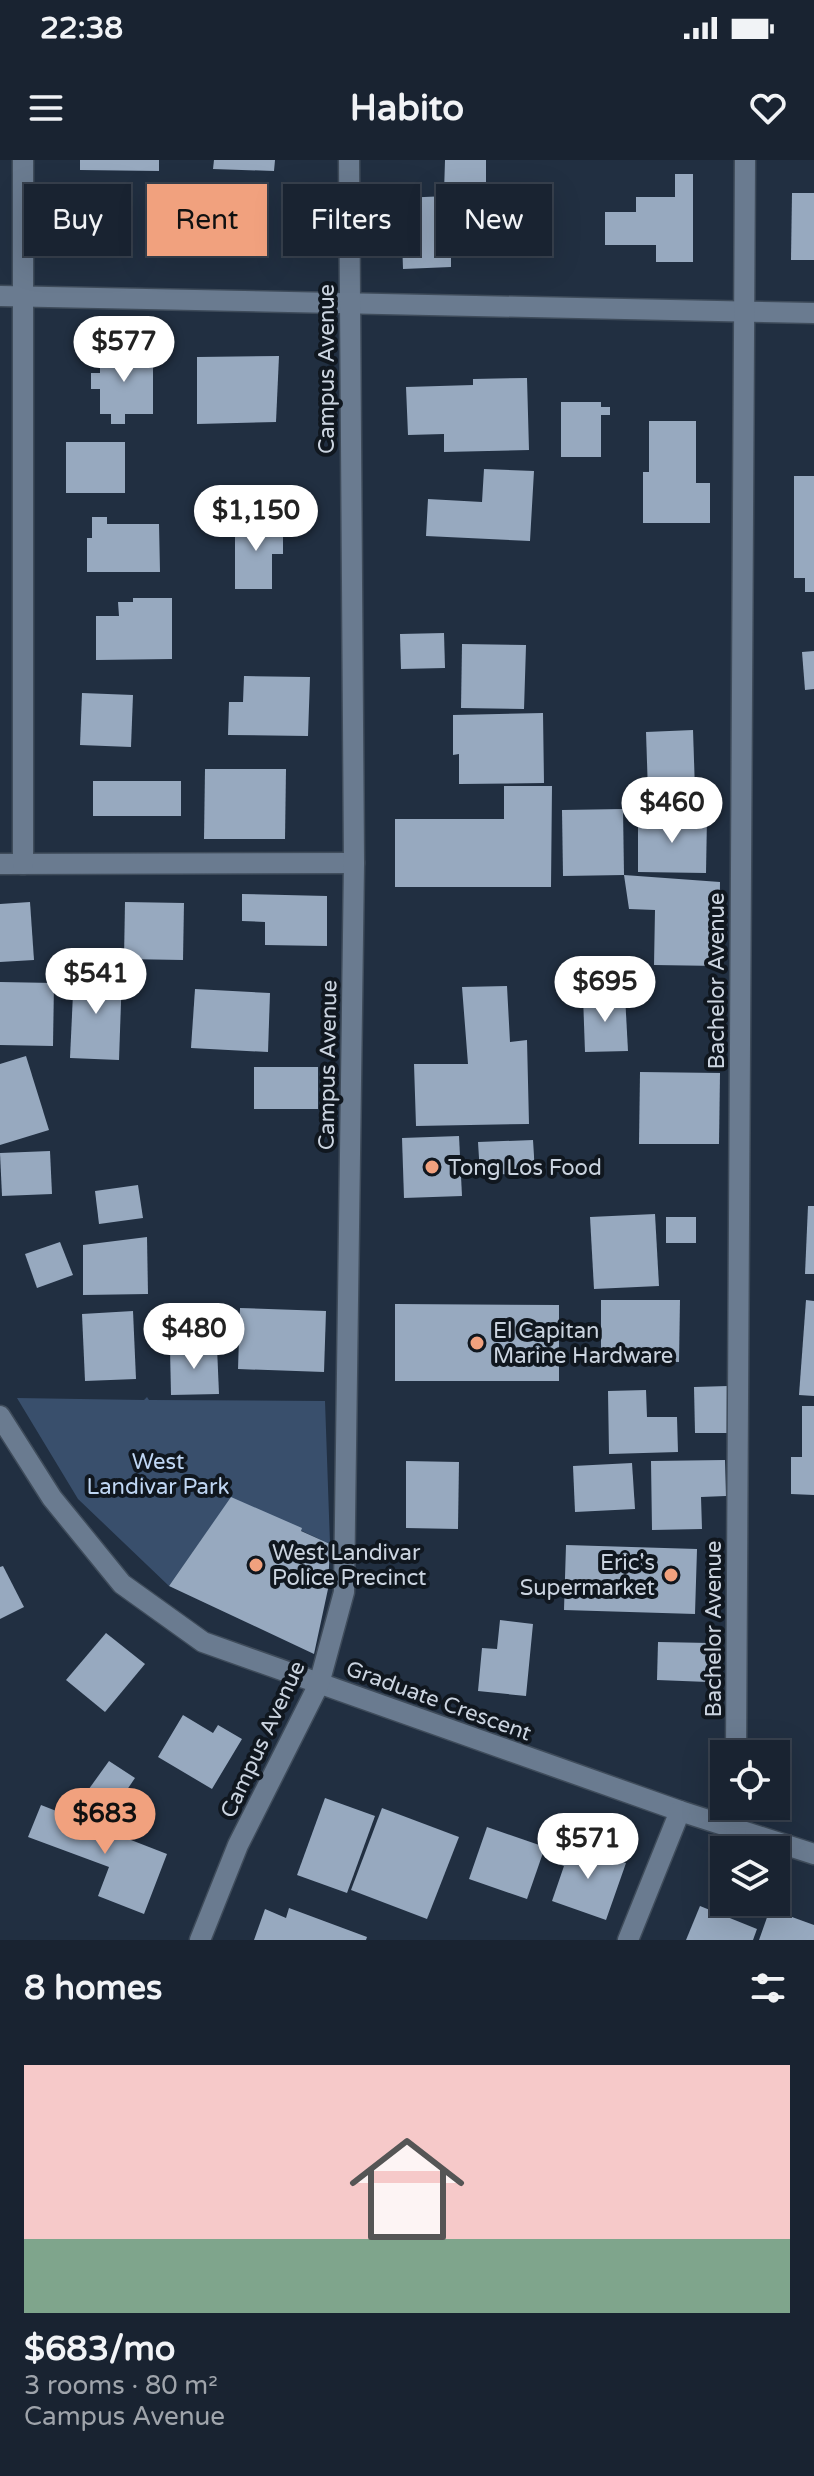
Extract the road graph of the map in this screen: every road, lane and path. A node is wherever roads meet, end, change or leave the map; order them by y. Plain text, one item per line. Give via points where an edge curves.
1 (23, 160) edge
2 (349, 160) edge
3 (745, 160) edge
4 (0, 296) edge
5 (24, 296) junction
6 (349, 301) junction
7 (744, 311) junction
8 (814, 313) edge
9 (354, 863) junction
10 (0, 864) edge
11 (23, 864) junction
12 (0, 1416) edge
13 (319, 1684) junction
14 (736, 1740) edge
15 (680, 1811) junction
16 (736, 1820) edge
17 (736, 1830) junction
18 (814, 1854) edge
19 (200, 1940) edge
20 (628, 1940) edge

1 - 5 street
2 - 6 street, Campus Avenue
3 - 7 street, Bachelor Avenue
4 - 5 street
5 - 6 street
5 - 11 street
6 - 7 street
6 - 9 street, Campus Avenue
7 - 8 street
7 - 14 street, Bachelor Avenue
9 - 11 street
9 - 13 street, Campus Avenue via 344,1592
10 - 11 street
12 - 13 street, Graduate Crescent via 52,1498 122,1584 203,1642
13 - 15 street, Graduate Crescent
13 - 19 street, Campus Avenue via 238,1845
15 - 17 street, Graduate Crescent
15 - 20 street
16 - 17 street
17 - 18 street, Graduate Crescent

